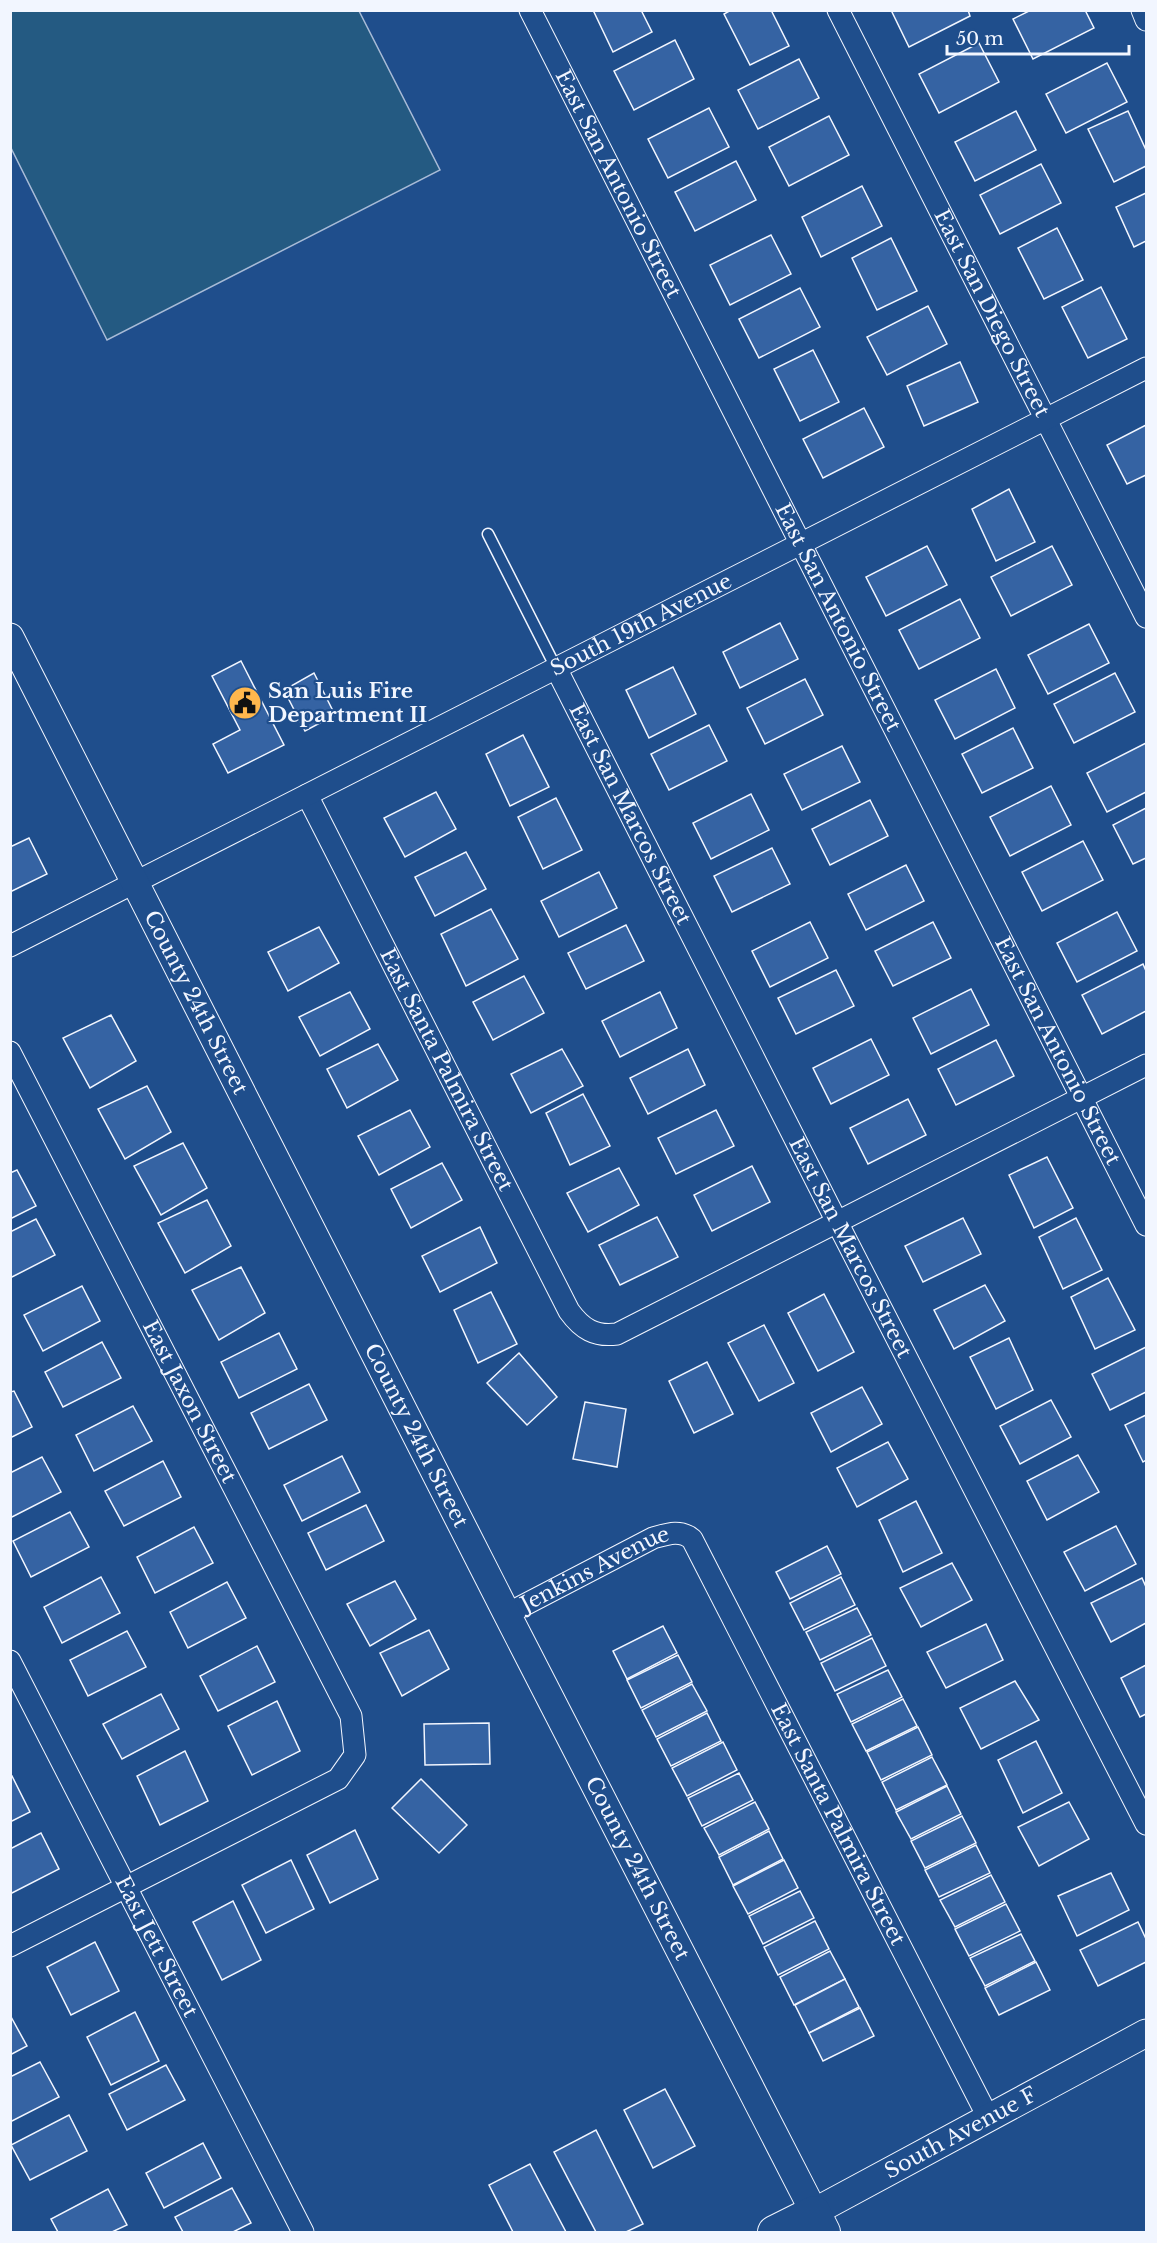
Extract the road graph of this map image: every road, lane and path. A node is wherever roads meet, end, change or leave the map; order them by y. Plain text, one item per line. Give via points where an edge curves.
1 (530, 10) edge
2 (838, 10) edge
3 (1142, 10) edge
4 (1146, 20) edge
5 (1146, 368) edge
6 (1046, 419) junction
7 (488, 534) dead end
8 (802, 543) junction
9 (1146, 617) edge
10 (10, 637) edge
11 (556, 668) junction
12 (307, 795) junction
13 (135, 883) junction
14 (10, 946) edge
15 (10, 1052) edge
16 (1146, 1065) edge
17 (1082, 1098) junction
18 (837, 1222) junction
19 (1146, 1224) edge
20 (686, 1533) joint
21 (507, 1614) junction
22 (10, 1661) edge
23 (1146, 1824) edge
24 (127, 1887) junction
25 (10, 1946) edge
26 (1146, 2033) edge
27 (989, 2119) junction
28 (819, 2222) edge
29 (303, 2232) edge
30 (774, 2232) edge

1 - 8 street, East San Antonio Street
2 - 6 street, East San Diego Street
3 - 4 street
5 - 6 street, South 19th Avenue
6 - 8 street, South 19th Avenue
6 - 9 street, East San Diego Street
7 - 11 lane
8 - 11 street, South 19th Avenue
8 - 17 street, East San Antonio Street
10 - 13 street, County 24th Street
11 - 12 street, South 19th Avenue
11 - 18 street, East San Marcos Street
12 - 13 street, South 19th Avenue
12 - 18 street, East Santa Palmira Street via 579,1325 595,1334 617,1334
13 - 14 street, South 19th Avenue
13 - 21 street, County 24th Street
15 - 24 street, East Jaxon Street via 351,1716 355,1755 338,1779
16 - 17 street
17 - 18 street
17 - 19 street, East San Antonio Street
18 - 23 street, East San Marcos Street
20 - 21 street, Jenkins Avenue via 671,1532 653,1538
20 - 27 street, East Santa Palmira Street
21 - 28 street, County 24th Street
22 - 24 street, East Jett Street
24 - 25 street
24 - 29 street, East Jett Street
26 - 27 street, South Avenue F
27 - 28 street, South Avenue F
28 - 30 main road, South Avenue F

